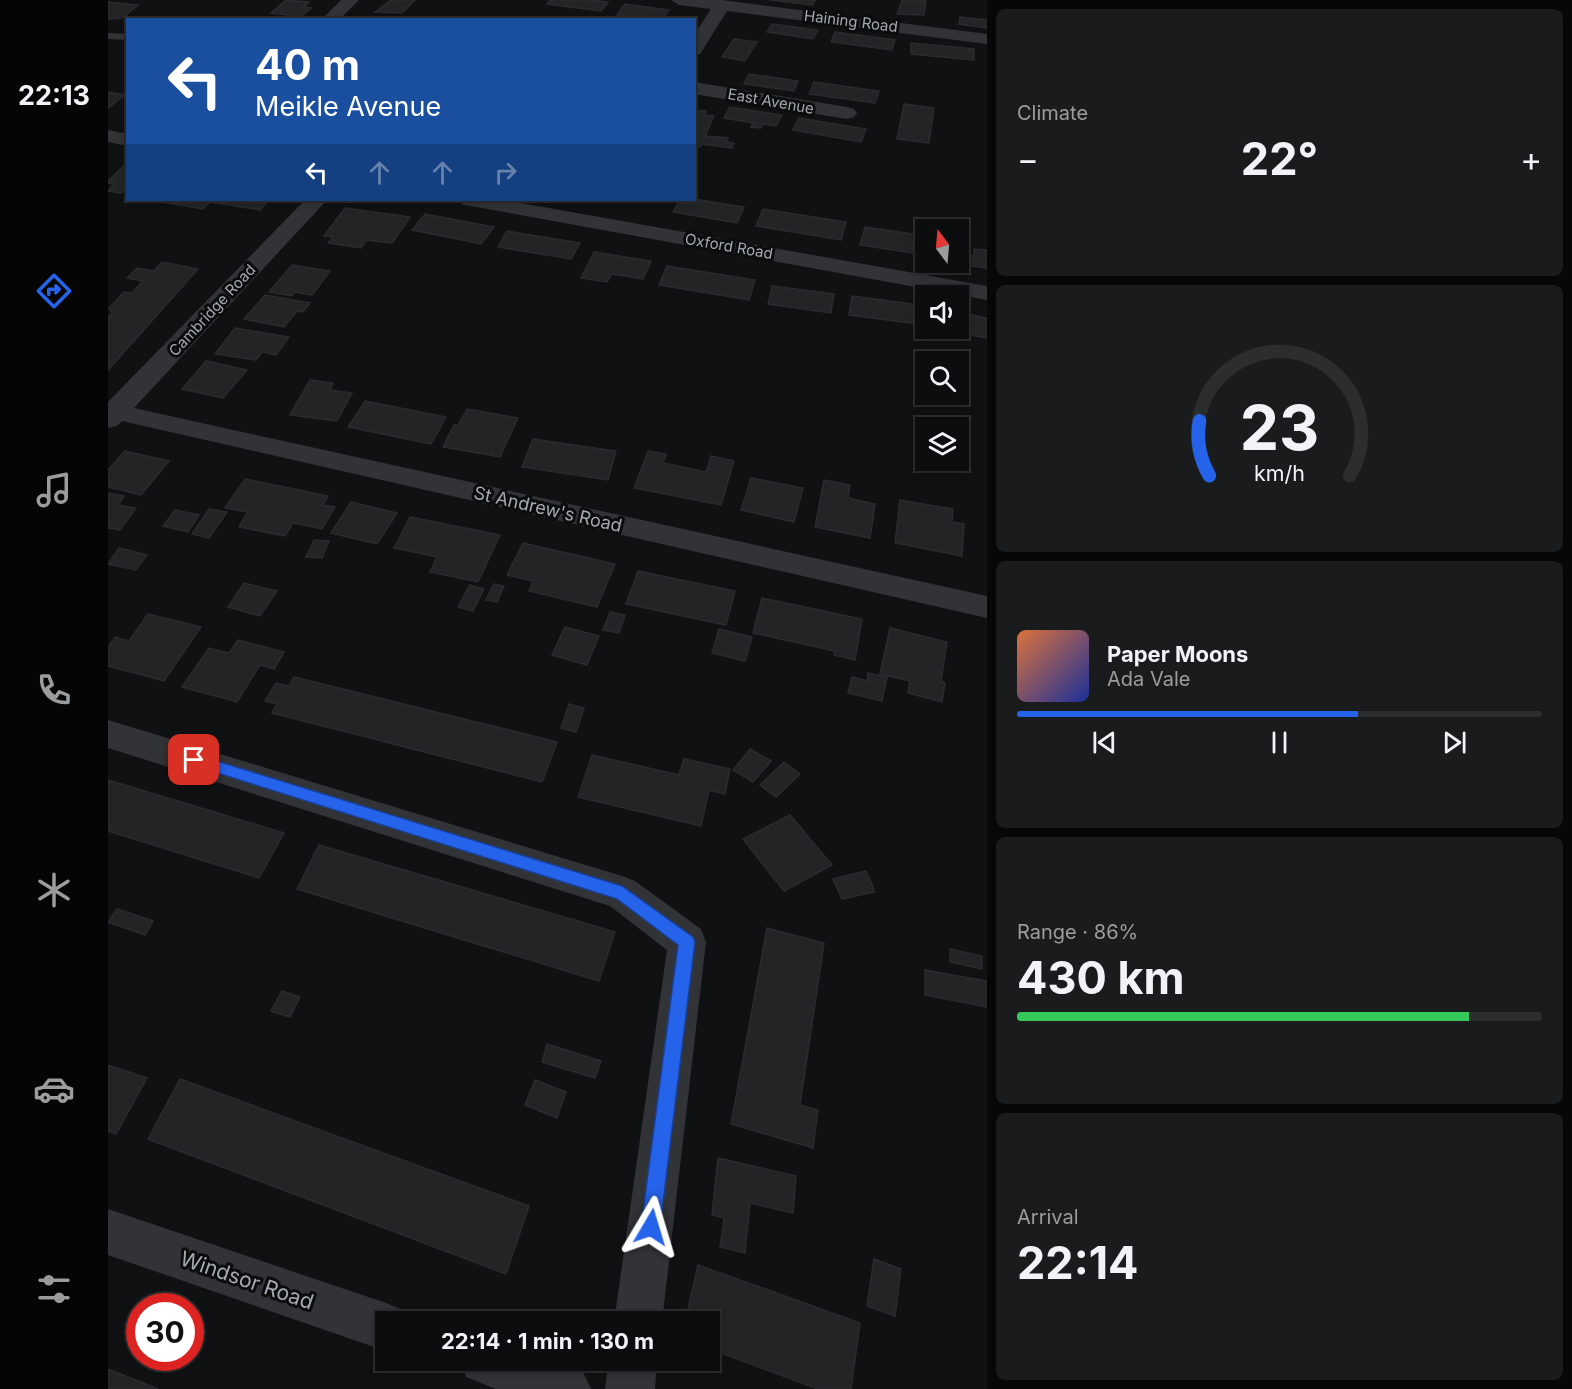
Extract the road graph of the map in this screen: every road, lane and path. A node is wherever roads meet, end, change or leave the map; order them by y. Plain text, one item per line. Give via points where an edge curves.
1 (351, 0) edge
2 (680, 0) edge
3 (722, 5) junction
4 (331, 18) edge
5 (108, 36) edge
6 (126, 37) edge
7 (987, 39) edge
8 (696, 47) edge
9 (696, 88) edge
10 (847, 113) dead end
11 (108, 136) edge
12 (126, 140) edge
13 (315, 201) edge
14 (477, 201) edge
15 (603, 201) edge
16 (591, 221) junction
17 (987, 293) edge
18 (110, 414) edge
19 (987, 607) edge
20 (108, 734) edge
21 (108, 1232) edge
22 (639, 1311) edge
23 (375, 1323) edge
24 (514, 1371) edge
25 (632, 1371) edge
26 (566, 1389) edge
27 (630, 1389) edge

1 - 4 street
2 - 3 street, Haining Road
3 - 7 street, Haining Road via 867,17
3 - 8 street
5 - 6 lane
9 - 10 street, East Avenue
11 - 12 street
13 - 18 street, Cambridge Road
14 - 16 street, Oxford Road
15 - 16 street
16 - 17 street, Oxford Road
18 - 19 street, St Andrew's Road
20 - 22 street via 622,893 687,942
21 - 23 street, Windsor Road
24 - 26 street
25 - 27 street

